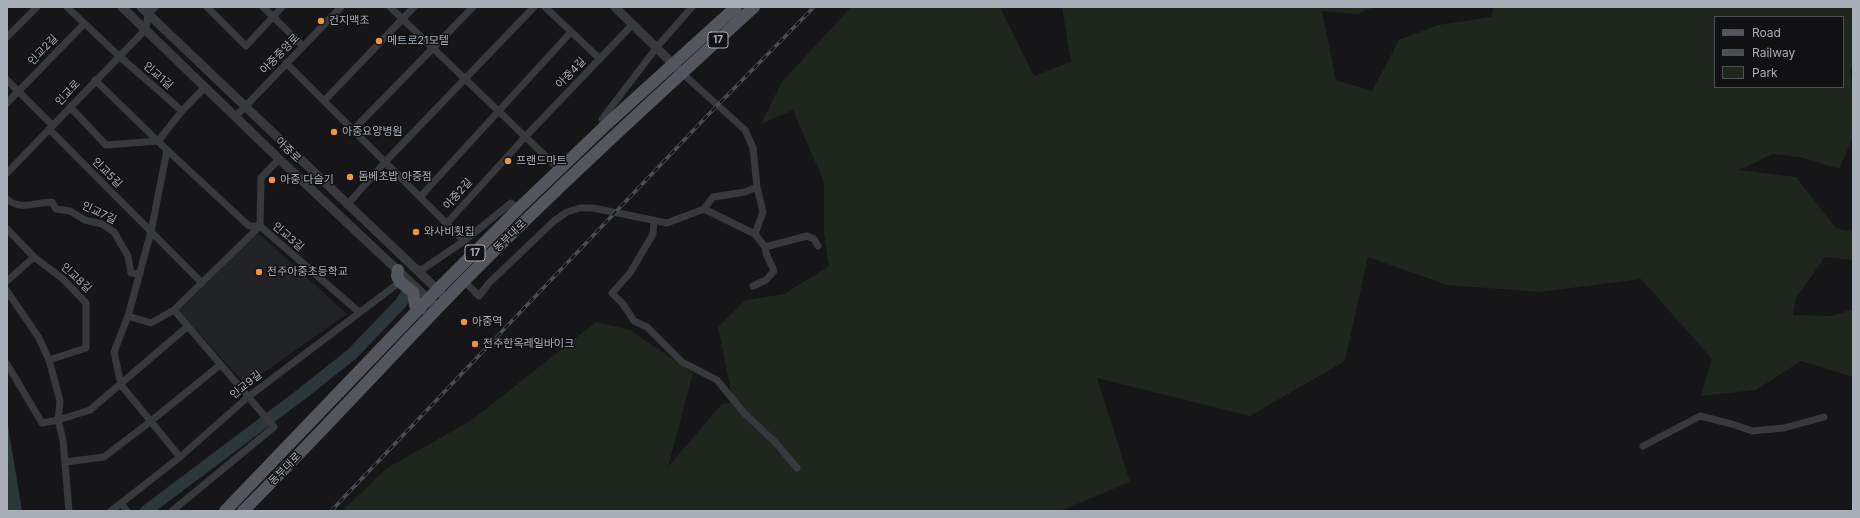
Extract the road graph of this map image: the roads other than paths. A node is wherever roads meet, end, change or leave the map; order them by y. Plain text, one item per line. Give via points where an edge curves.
1 (37, 7) edge
2 (67, 7) edge
3 (122, 7) edge
4 (141, 7) edge
5 (207, 7) edge
6 (262, 7) edge
7 (282, 7) edge
8 (341, 7) edge
9 (390, 7) edge
10 (414, 7) edge
11 (473, 7) edge
12 (534, 7) edge
13 (545, 7) edge
14 (615, 7) edge
15 (692, 7) edge
16 (736, 7) edge
17 (754, 7) edge
18 (151, 10) edge
19 (272, 16) junction
20 (402, 19) junction
21 (84, 24) junction
22 (633, 24) junction
23 (146, 29) junction
24 (571, 32) junction
25 (7, 37) edge
26 (303, 46) junction
27 (657, 47) junction
28 (433, 48) junction
29 (119, 56) junction
30 (600, 59) junction
31 (286, 63) junction
32 (674, 63) junction
33 (682, 73) junction
34 (465, 79) junction
35 (7, 80) edge
36 (96, 80) junction
37 (205, 87) junction
38 (18, 92) junction
39 (324, 101) junction
40 (7, 103) edge
41 (246, 106) junction
42 (70, 107) junction
43 (182, 111) junction
44 (498, 112) junction
45 (236, 116) junction
46 (607, 124) junction
47 (50, 127) junction
48 (354, 130) junction
49 (525, 137) junction
50 (158, 141) junction
51 (167, 150) junction
52 (279, 159) junction
53 (385, 162) junction
54 (560, 170) junction
55 (7, 173) edge
56 (486, 180) joint
57 (757, 187) junction
58 (420, 197) junction
59 (7, 199) edge
60 (347, 205) junction
61 (518, 209) junction
62 (704, 209) junction
63 (654, 220) junction
64 (446, 223) junction
65 (260, 226) junction
66 (7, 229) edge
67 (151, 232) junction
68 (755, 234) junction
69 (464, 241) junction
70 (818, 246) dead end
71 (765, 247) junction
72 (34, 257) junction
73 (416, 270) junction
74 (140, 274) junction
75 (399, 276) junction
76 (7, 281) edge
77 (464, 281) junction
78 (202, 283) junction
79 (753, 286) dead end
80 (437, 290) junction
81 (7, 291) edge
82 (429, 299) junction
83 (447, 299) junction
84 (438, 308) junction
85 (420, 309) junction
86 (174, 310) junction
87 (359, 312) junction
88 (128, 316) junction
89 (187, 327) junction
90 (49, 360) junction
91 (7, 364) edge
92 (220, 365) junction
93 (121, 385) junction
94 (250, 400) junction
95 (1824, 417) dead end
96 (58, 420) junction
97 (151, 421) junction
98 (1643, 446) dead end
99 (180, 457) junction
100 (66, 462) junction
101 (798, 468) dead end
102 (124, 507) edge
103 (68, 511) edge
104 (111, 511) edge
105 (172, 511) edge
106 (225, 511) edge
107 (243, 511) edge

1 - 25 street
2 - 21 street
3 - 23 street, 아중로
4 - 18 street, 아중로
5 - 19 street via 246,46
6 - 19 street
7 - 19 street
8 - 26 street, 아중중앙로
9 - 20 street
10 - 20 street
11 - 28 street
12 - 34 street
13 - 24 street
14 - 22 street
15 - 27 street
16 - 32 main road, 동부대로 / 17
17 - 33 main road, 동부대로 / 17
18 - 23 street
18 - 41 street, 아중로
19 - 26 street
20 - 28 street
20 - 39 street
21 - 29 street
21 - 38 street, 인교2길
22 - 27 street
22 - 30 street, 아중4길
23 - 29 street, 인교로
23 - 37 street, 아중로
24 - 30 street
24 - 44 street
26 - 31 street, 아중중앙로
27 - 32 street
27 - 46 street via 602,119
28 - 34 street
28 - 48 street
29 - 36 street, 인교로
29 - 43 street, 인교1길
30 - 49 street, 아중4길
31 - 39 street, 아중2길
31 - 41 street, 아중중앙로
32 - 33 street
32 - 46 main road, 동부대로 / 17
33 - 57 street via 745,130 753,148
33 - 77 main road, 동부대로 / 17
34 - 44 street
34 - 53 street
35 - 38 street, 인교5길
36 - 42 street, 인교로
36 - 50 street, 인교3길
37 - 43 street
37 - 45 street, 아중로
38 - 40 street, 인교2길
38 - 47 street, 인교5길
39 - 48 street, 아중2길
41 - 45 street, 아중중앙로
41 - 60 street, 아중로
42 - 47 street, 인교로
42 - 50 street via 106,145
43 - 50 street
44 - 49 street
44 - 58 street
45 - 52 street, 아중로
46 - 54 main road, 동부대로 / 17
47 - 55 street, 인교로
47 - 67 street, 인교5길
48 - 53 street, 아중2길
49 - 54 street
49 - 56 street, 아중4길
50 - 51 street, 인교3길
51 - 65 street, 인교3길 via 249,226
51 - 67 street
52 - 65 street via 261,178
52 - 75 street, 아중로
53 - 58 street, 아중2길
53 - 60 street
54 - 61 main road, 동부대로 / 17
56 - 64 street, 아중2길
57 - 62 street via 713,198
57 - 68 street via 763,212
58 - 64 street, 아중2길
59 - 74 street, 인교7길 via 19,206 52,202 56,209 70,211 85,220 102,224 119,238 128,256 131,273
60 - 73 street, 아중로
61 - 69 street via 511,203
61 - 80 main road, 동부대로 / 17
62 - 63 street via 667,223
62 - 68 street
63 - 77 street via 593,208 567,212 554,221 489,283 479,296
63 - 101 street via 653,234 630,273 612,293 634,321 647,327 682,362 717,380 744,413
64 - 69 street, 아중2길
65 - 78 street
65 - 87 street, 인교3길
66 - 72 street, 인교8길
67 - 74 street
67 - 78 street, 인교5길
68 - 71 street
69 - 73 street via 424,269
70 - 71 street via 814,238 807,236
71 - 79 street via 774,271 766,280
72 - 76 street
72 - 90 street, 인교8길 via 63,279 86,303 86,348
73 - 80 street, 아중로
74 - 88 street
75 - 82 street, 아중로
75 - 85 main road via 413,292 415,305
75 - 87 street, 인교9길
77 - 83 main road, 동부대로 / 17
78 - 86 street
80 - 82 main road, 동부대로 / 17
80 - 83 street, 아중로
81 - 90 street via 39,338
82 - 84 street, 아중로
82 - 85 main road, 동부대로 / 17
83 - 84 main road, 동부대로 / 17
84 - 107 main road, 동부대로 / 17
85 - 106 main road, 동부대로 / 17
86 - 88 street via 151,323
86 - 89 street
87 - 94 street, 인교9길
88 - 93 street via 114,352
89 - 92 street
89 - 93 street
90 - 96 street via 60,401
91 - 96 street via 42,422
92 - 94 street
92 - 97 street
93 - 96 street via 90,410
93 - 97 street
94 - 99 street, 인교9길
94 - 105 street via 274,427
95 - 98 street via 1784,428 1752,431 1700,416
96 - 100 street
97 - 99 street
97 - 100 street via 104,457
99 - 102 street, 인교9길
100 - 103 street
102 - 104 street, 인교9길

